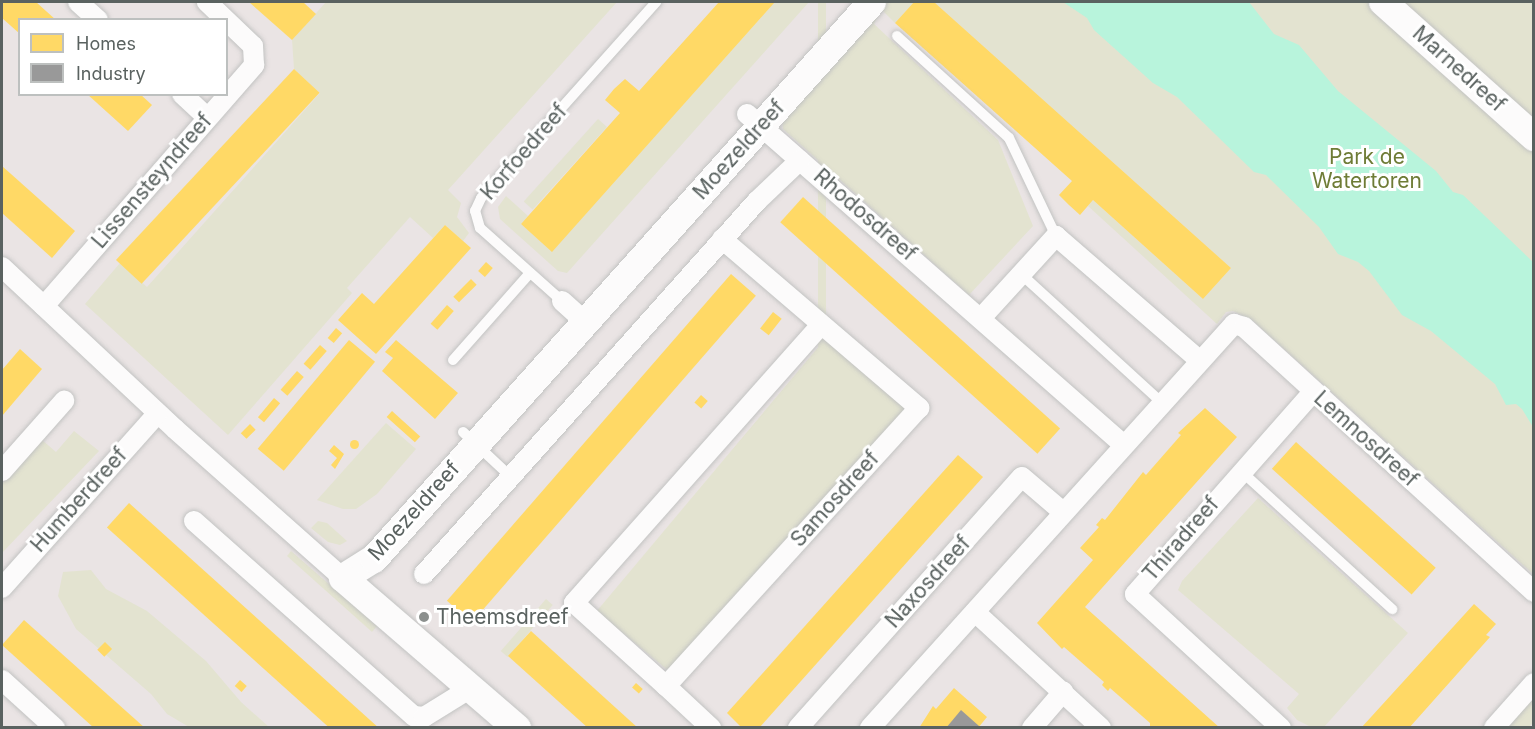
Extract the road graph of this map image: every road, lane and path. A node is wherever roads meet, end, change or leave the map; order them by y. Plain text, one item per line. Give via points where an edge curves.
1 (78, 2) edge
2 (207, 2) edge
3 (656, 2) edge
4 (847, 2) edge
5 (872, 2) edge
6 (1383, 2) edge
7 (96, 18) edge
8 (226, 18) edge
9 (228, 20) edge
10 (897, 36) dead end
11 (228, 94) edge
12 (184, 96) edge
13 (226, 96) edge
14 (207, 117) junction
15 (754, 120) junction
16 (1533, 137) edge
17 (800, 160) junction
18 (1056, 236) junction
19 (723, 239) junction
20 (2, 268) edge
21 (530, 273) junction
22 (1021, 274) junction
23 (44, 306) junction
24 (573, 311) junction
25 (982, 317) junction
26 (821, 325) junction
27 (453, 360) dead end
28 (1199, 360) junction
29 (1313, 392) junction
30 (64, 401) dead end
31 (1161, 402) junction
32 (158, 413) junction
33 (469, 437) junction
34 (1122, 444) junction
35 (2, 471) edge
36 (1240, 471) junction
37 (511, 477) junction
38 (1063, 512) junction
39 (194, 521) dead end
40 (424, 574) dead end
41 (343, 578) junction
42 (2, 588) edge
43 (1533, 592) edge
44 (1392, 609) dead end
45 (975, 612) junction
46 (2, 680) edge
47 (1533, 683) edge
48 (666, 686) junction
49 (471, 688) junction
50 (1063, 692) junction
51 (55, 728) edge
52 (517, 728) edge
53 (711, 728) edge
54 (798, 728) edge
55 (870, 728) edge
56 (1032, 728) edge
57 (1101, 728) edge
58 (1281, 728) edge
59 (1494, 728) edge

1 - 7 street
2 - 8 street, Lissensteyndreef
3 - 21 lane, Korfoedreef via 478,205 480,228
4 - 15 street, Moezeldreef
5 - 15 street, Moezeldreef
6 - 16 street, Marnedreef
9 - 11 street, Lissensteyndreef via 253,46 254,55 254,65
10 - 18 lane via 1010,138
12 - 14 street
13 - 14 street, Lissensteyndreef
14 - 23 street, Lissensteyndreef
15 - 17 street, Rhodosdreef
15 - 24 street, Moezeldreef
17 - 19 street
17 - 25 street, Rhodosdreef
18 - 22 street
18 - 28 street
19 - 26 street, Samosdreef
19 - 37 street
20 - 23 street
21 - 24 lane, Korfoedreef
21 - 27 lane
22 - 25 street
22 - 31 lane
23 - 32 street
24 - 33 street, Moezeldreef
25 - 34 street, Rhodosdreef
26 - 48 street via 574,603
26 - 48 street, Samosdreef via 918,408
28 - 29 street, Lemnosdreef via 1230,326 1239,325
28 - 31 street
29 - 36 street, Thiradreef
29 - 43 street, Lemnosdreef
30 - 35 street
31 - 34 street
32 - 41 street
32 - 42 street, Humberdreef
33 - 37 lane
33 - 41 street, Moezeldreef via 360,546
34 - 38 street
36 - 44 lane
36 - 58 street, Thiradreef via 1135,594
37 - 40 street
38 - 45 street
38 - 54 street, Naxosdreef via 1022,477
39 - 49 street via 414,716 424,717
41 - 49 street
45 - 50 street
45 - 55 street
46 - 51 street
47 - 59 street
48 - 53 street
49 - 52 street
50 - 56 street
50 - 57 street

